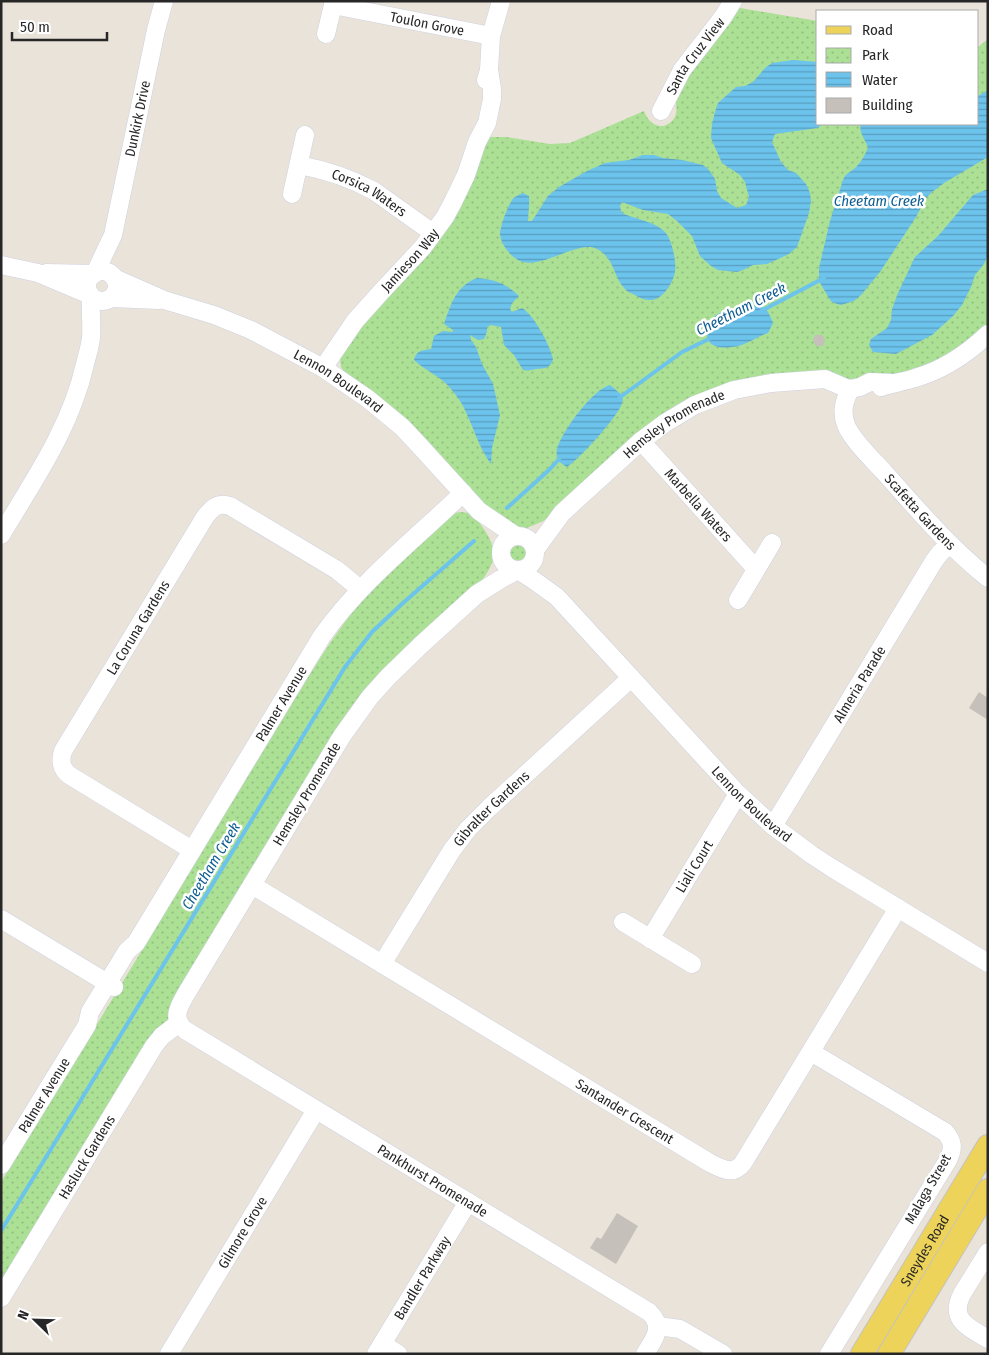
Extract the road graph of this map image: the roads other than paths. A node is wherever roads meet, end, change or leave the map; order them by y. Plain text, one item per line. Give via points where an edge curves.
1 (164, 1) edge
2 (501, 1) edge
3 (733, 1) edge
4 (333, 3) edge
5 (326, 34) dead end
6 (491, 36) junction
7 (661, 111) dead end
8 (305, 135) dead end
9 (299, 165) junction
10 (292, 194) dead end
11 (434, 234) junction
12 (113, 236) junction
13 (1, 265) edge
14 (38, 273) junction
15 (95, 274) junction
16 (114, 277) junction
17 (91, 296) junction
18 (110, 299) junction
19 (164, 300) junction
20 (90, 339) junction
21 (986, 341) edge
22 (323, 368) junction
23 (850, 396) junction
24 (641, 441) junction
25 (463, 493) junction
26 (479, 511) junction
27 (562, 513) junction
28 (1, 535) edge
29 (518, 536) junction
30 (772, 543) dead end
31 (950, 544) junction
32 (501, 552) junction
33 (535, 553) junction
34 (756, 568) junction
35 (518, 570) junction
36 (988, 578) edge
37 (360, 589) junction
38 (478, 594) junction
39 (557, 598) junction
40 (738, 600) dead end
41 (631, 678) junction
42 (738, 794) junction
43 (773, 826) junction
44 (192, 850) junction
45 (252, 885) junction
46 (898, 908) junction
47 (1, 919) edge
48 (622, 922) dead end
49 (650, 939) junction
50 (988, 962) edge
51 (382, 964) junction
52 (692, 964) dead end
53 (111, 985) junction
54 (179, 1023) junction
55 (811, 1052) junction
56 (316, 1110) junction
57 (988, 1146) edge
58 (1, 1165) edge
59 (988, 1190) edge
60 (468, 1202) junction
61 (988, 1252) edge
62 (1, 1298) edge
63 (658, 1326) junction
64 (988, 1339) edge
65 (379, 1349) edge
66 (169, 1354) edge
67 (398, 1354) edge
68 (645, 1354) edge
69 (723, 1354) edge
70 (829, 1354) edge
71 (862, 1354) edge
72 (889, 1354) edge

1 - 12 street, Dunkirk Drive
2 - 6 street, Jamieson Way
3 - 7 street, Santa Cruz View via 682,70
4 - 5 street, Toulon Grove
4 - 6 street, Toulon Grove
6 - 11 street, Jamieson Way via 489,70 492,89 487,123 460,189
8 - 9 street
9 - 10 street
9 - 11 street, Corsica Waters via 332,173 374,191
11 - 22 street, Jamieson Way via 361,314
12 - 15 street, Dunkirk Drive
12 - 16 street, Dunkirk Drive
13 - 14 street
14 - 15 street
14 - 17 street
15 - 16 street via 104,272
15 - 17 street via 88,284
16 - 18 street via 117,288
16 - 19 street, Lennon Boulevard
17 - 18 street via 100,301
17 - 20 street
18 - 19 street, Lennon Boulevard
18 - 20 street
19 - 22 street, Lennon Boulevard via 251,330
20 - 28 street via 80,385 67,418 47,459
21 - 23 street via 940,368 892,383 870,382
22 - 25 street, Lennon Boulevard via 368,399 402,428
23 - 24 street, Hemsley Promenade via 846,388 825,379 755,385 712,398 680,413
23 - 31 street, Scafetta Gardens via 843,413 846,426
24 - 27 street, Hemsley Promenade
24 - 34 street, Marbella Waters
25 - 26 street, Lennon Boulevard
25 - 37 street, Palmer Avenue
26 - 29 street, Lennon Boulevard
26 - 32 street, Lennon Boulevard
27 - 29 street, Hemsley Promenade
27 - 33 street, Hemsley Promenade
29 - 32 street via 505,542
29 - 33 street via 530,542
30 - 34 street
31 - 36 street, Scafetta Gardens
31 - 43 street, Almeria Parade via 934,561
32 - 35 street via 505,565
32 - 38 street, Hemsley Promenade
33 - 35 street via 529,566
33 - 39 street, Lennon Boulevard
34 - 40 street
35 - 38 street, Hemsley Promenade
35 - 39 street, Lennon Boulevard
37 - 44 street, Palmer Avenue via 318,643
37 - 44 street, La Coruna Gardens via 337,570 230,506 216,506 205,517 61,760 69,775
38 - 45 street, Hemsley Promenade via 366,702
39 - 41 street, Lennon Boulevard
41 - 42 street, Lennon Boulevard
41 - 51 street, Gibralter Gardens via 468,829 442,864
42 - 43 street, Lennon Boulevard
42 - 49 street, Liali Court
43 - 46 street, Lennon Boulevard via 812,855
44 - 53 street, Palmer Avenue via 136,943 135,952
45 - 51 street, Santander Crescent
45 - 54 street, Hemsley Promenade via 177,1010
46 - 50 street, Lennon Boulevard
46 - 55 street, Santander Crescent
47 - 53 street
48 - 49 street
49 - 52 street
51 - 55 street, Santander Crescent via 727,1171 743,1163
53 - 58 street, Palmer Avenue via 97,1016 87,1024
54 - 56 street, Pankhurst Promenade via 185,1030
54 - 62 street, Hasluck Gardens via 154,1046
55 - 70 street, Malaga Street via 945,1132 952,1144 948,1160
56 - 60 street, Pankhurst Promenade
56 - 66 street, Gilmore Grove
57 - 71 main road, Sneydes Road
59 - 72 main road, Sneydes Road
60 - 63 street, Pankhurst Promenade via 645,1309
60 - 65 street, Bandler Parkway
61 - 64 street via 959,1301 958,1314 962,1322
63 - 68 street
63 - 69 street via 680,1329
65 - 67 street

